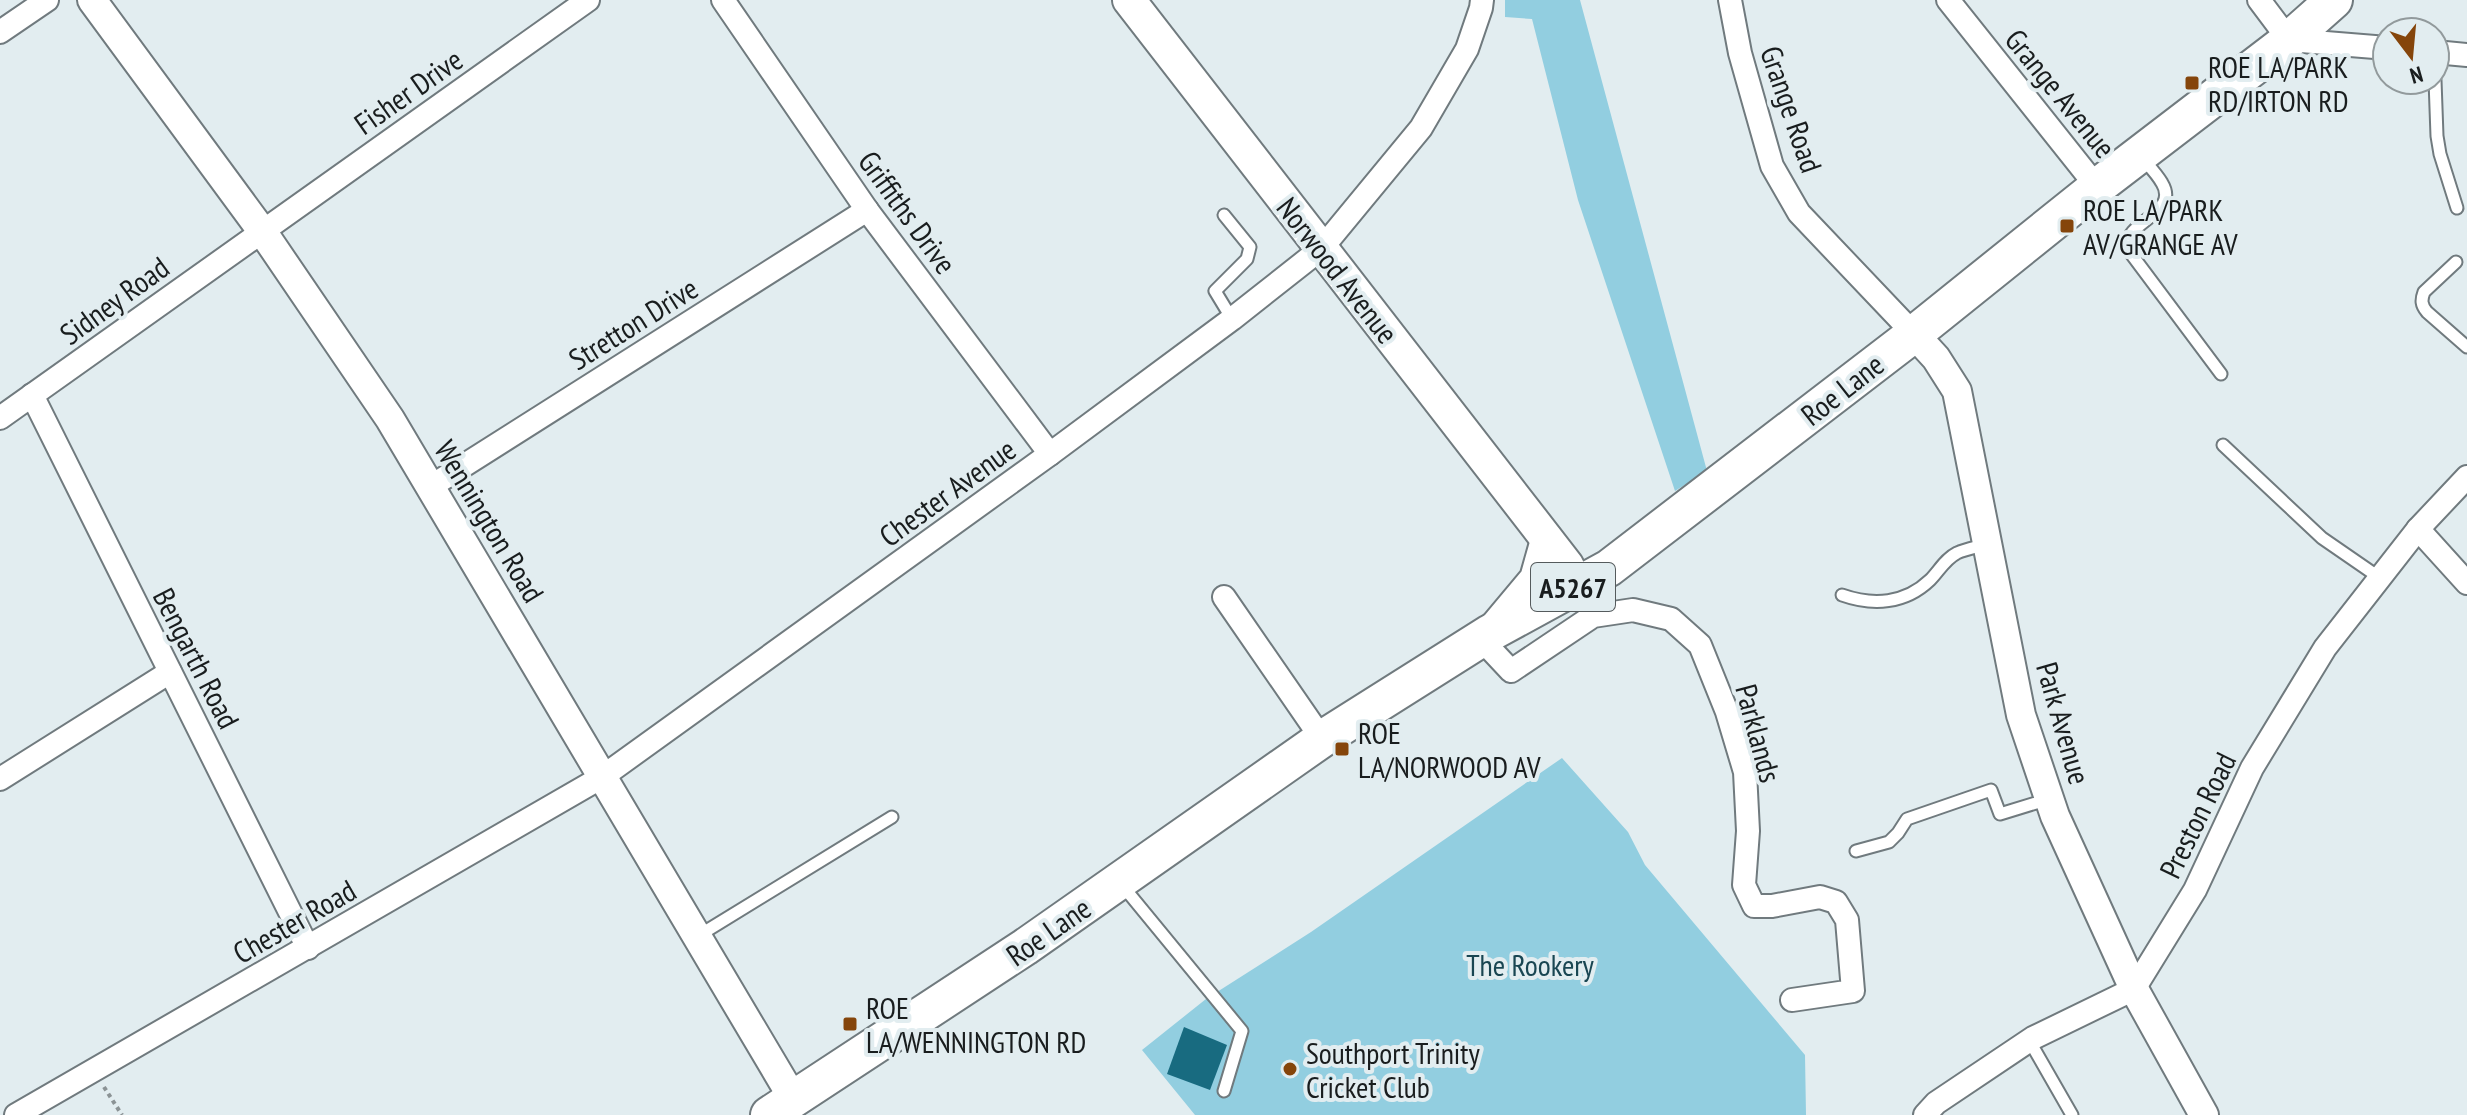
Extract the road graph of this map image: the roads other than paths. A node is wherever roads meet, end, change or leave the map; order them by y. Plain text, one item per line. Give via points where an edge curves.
1 (47, 0) edge
2 (92, 0) edge
3 (588, 0) edge
4 (723, 0) edge
5 (1129, 0) edge
6 (1482, 0) edge
7 (1730, 0) edge
8 (1948, 0) edge
9 (2259, 0) edge
10 (2334, 0) edge
11 (0, 32) edge
12 (2289, 40) junction
13 (2371, 47) edge
14 (2436, 96) edge
15 (2139, 154) junction
16 (2097, 187) junction
17 (2457, 208) dead end
18 (867, 210) junction
19 (1224, 215) dead end
20 (262, 231) junction
21 (1322, 248) junction
22 (2456, 262) dead end
23 (1232, 319) junction
24 (1914, 334) junction
25 (2467, 347) edge
26 (2221, 374) dead end
27 (32, 395) junction
28 (0, 418) edge
29 (2223, 445) dead end
30 (1050, 454) junction
31 (2467, 477) edge
32 (430, 487) junction
33 (2418, 529) junction
34 (1547, 540) junction
35 (1987, 543) junction
36 (2380, 578) junction
37 (2467, 583) edge
38 (1577, 585) junction
39 (1842, 595) dead end
40 (1224, 597) dead end
41 (1486, 636) junction
42 (170, 672) junction
43 (1322, 739) junction
44 (602, 777) junction
45 (0, 779) edge
46 (2049, 799) junction
47 (892, 817) dead end
48 (1856, 851) dead end
49 (1119, 881) junction
50 (697, 936) junction
51 (308, 948) junction
52 (2134, 989) junction
53 (1792, 1000) dead end
54 (2029, 1040) junction
55 (1224, 1091) dead end
56 (781, 1108) edge
57 (16, 1115) edge
58 (1925, 1115) edge
59 (2072, 1115) edge
60 (2204, 1115) edge

1 - 11 street
2 - 20 street, Wennington Road
3 - 20 street, Fisher Drive
4 - 18 street, Griffiths Drive
5 - 21 main road, Norwood Avenue
6 - 21 street, Chester Avenue via 1467,49 1421,128
7 - 24 street, Grange Road via 1772,166 1799,213
8 - 16 street, Grange Avenue
9 - 12 street
10 - 12 main road, Roe Lane / A5267
12 - 13 street
12 - 15 main road, Roe Lane / A5267
14 - 17 lane via 2440,154
15 - 16 main road, Roe Lane / A5267
15 - 26 lane via 2162,182 2166,198 2132,230 2126,247
16 - 24 main road, Roe Lane / A5267
18 - 30 street, Griffiths Drive
18 - 32 street, Stretton Drive
19 - 23 lane via 1250,247 1247,259 1215,291
20 - 27 street, Sidney Road
20 - 32 street, Wennington Road
21 - 23 street, Chester Avenue
21 - 34 main road, Norwood Avenue
22 - 25 lane via 2422,299 2427,312
23 - 30 street, Chester Avenue
24 - 35 street, Park Avenue via 1957,391
24 - 38 main road, Roe Lane / A5267 via 1609,568
27 - 28 street, Sidney Road
27 - 42 street, Bengarth Road
29 - 36 lane via 2322,538
30 - 44 street, Chester Avenue
31 - 33 street, Preston Road
32 - 44 street, Wennington Road
33 - 36 street, Preston Road
33 - 37 street
34 - 38 main road, Norwood Avenue
34 - 41 main road via 1536,579
35 - 39 lane via 1956,554 1920,589 1898,598 1879,603
35 - 46 street, Park Avenue via 2021,715
36 - 52 street, Preston Road via 2325,648 2252,768 2195,890
38 - 41 main road, Roe Lane / A5267
40 - 43 street
41 - 43 main road, Roe Lane / A5267
41 - 53 street, Parklands via 1511,671 1593,616 1633,610 1671,619 1700,645 1745,772 1744,885 1754,906 1820,897 1836,902 1847,920 1853,991
42 - 45 street
42 - 51 street, Bengarth Road
43 - 49 main road, Roe Lane / A5267
44 - 50 street, Wennington Road
44 - 51 street, Chester Road
46 - 48 lane via 2000,814 1991,790 1907,819 1889,842
46 - 52 street, Park Avenue
47 - 50 lane
49 - 55 lane via 1242,1031
49 - 56 main road, Roe Lane / A5267
50 - 56 street, Wennington Road
51 - 57 street, Chester Road
52 - 54 street
52 - 60 street, Park Avenue
54 - 58 street
54 - 59 lane

